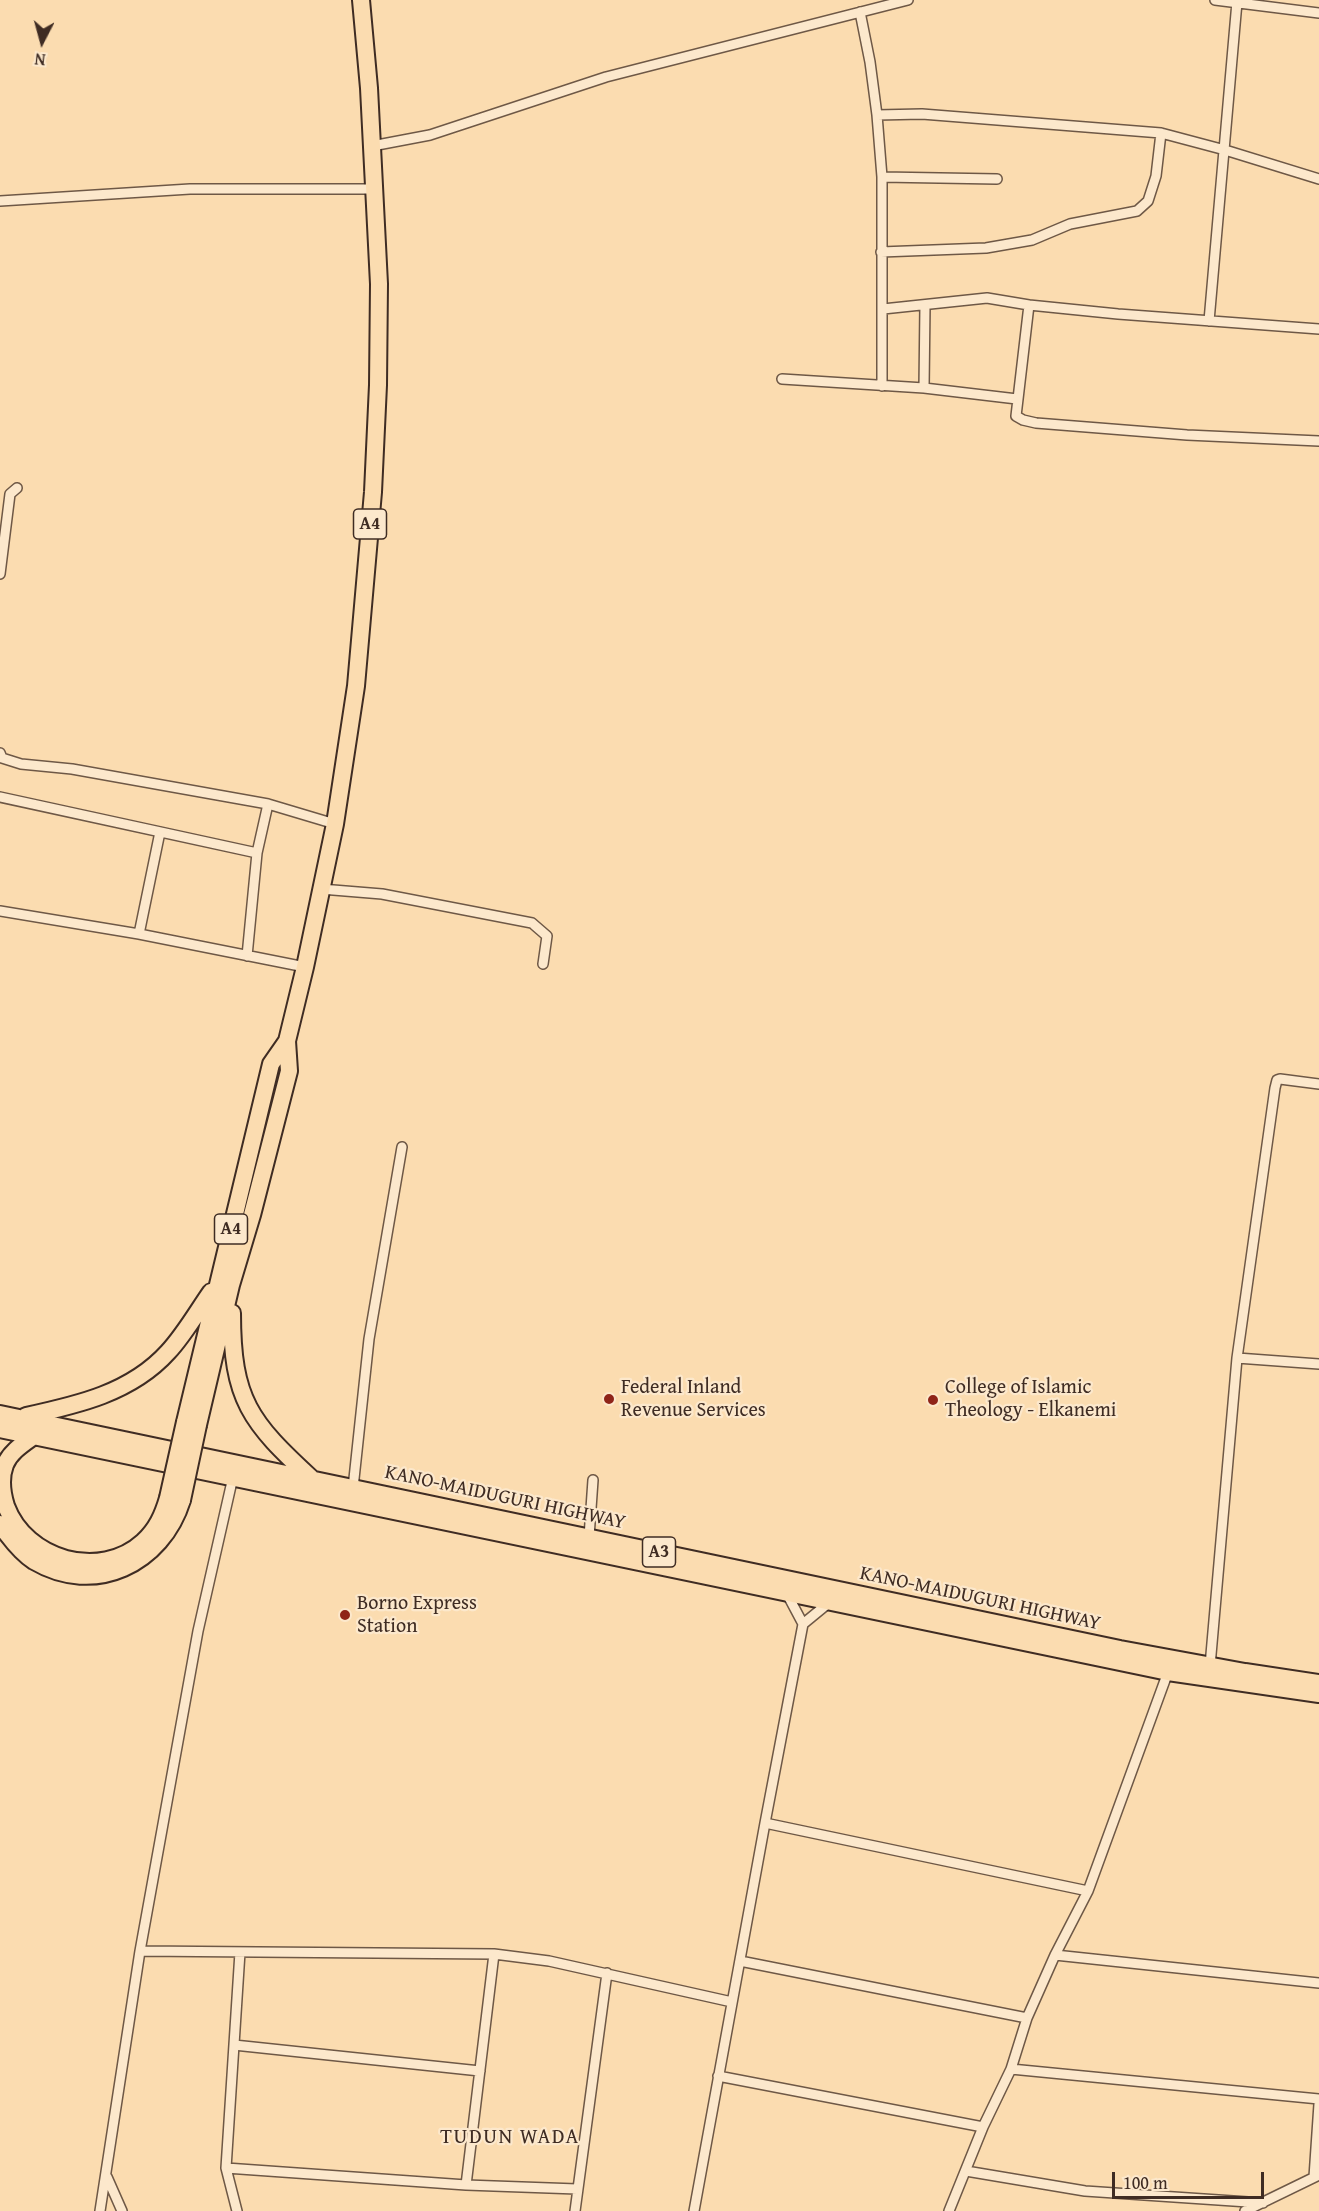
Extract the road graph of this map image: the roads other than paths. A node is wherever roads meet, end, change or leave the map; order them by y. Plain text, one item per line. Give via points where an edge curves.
1 (362, 0) edge
2 (908, 0) edge
3 (1215, 0) edge
4 (1237, 2) junction
5 (860, 12) junction
6 (1319, 13) edge
7 (877, 115) junction
8 (1161, 133) junction
9 (372, 146) junction
10 (1225, 150) junction
11 (882, 177) junction
12 (997, 179) dead end
13 (1319, 179) edge
14 (376, 189) junction
15 (0, 201) edge
16 (881, 252) junction
17 (925, 305) junction
18 (1029, 305) junction
19 (883, 309) junction
20 (1209, 321) junction
21 (1319, 329) edge
22 (782, 379) dead end
23 (882, 386) junction
24 (924, 388) junction
25 (1017, 399) junction
26 (1319, 441) edge
27 (17, 488) dead end
28 (0, 574) edge
29 (0, 753) edge
30 (0, 797) edge
31 (268, 804) junction
32 (335, 824) junction
33 (160, 832) junction
34 (257, 853) junction
35 (321, 890) junction
36 (0, 911) edge
37 (140, 934) junction
38 (247, 956) junction
39 (543, 964) dead end
40 (305, 967) junction
41 (1319, 1084) edge
42 (402, 1147) dead end
43 (224, 1285) junction
44 (1237, 1358) junction
45 (1319, 1364) edge
46 (0, 1414) edge
47 (20, 1418) junction
48 (0, 1429) edge
49 (34, 1436) junction
50 (233, 1477) junction
51 (312, 1480) junction
52 (593, 1480) dead end
53 (353, 1488) junction
54 (175, 1499) junction
55 (0, 1524) edge
56 (589, 1537) junction
57 (786, 1592) junction
58 (831, 1601) junction
59 (803, 1624) junction
60 (1210, 1666) junction
61 (1168, 1672) junction
62 (1319, 1683) edge
63 (1319, 1694) edge
64 (765, 1823) junction
65 (1088, 1890) junction
66 (140, 1950) junction
67 (240, 1952) junction
68 (494, 1954) junction
69 (1054, 1955) junction
70 (740, 1961) junction
71 (607, 1973) junction
72 (1319, 1983) edge
73 (732, 2002) junction
74 (1028, 2018) junction
75 (234, 2045) junction
76 (1011, 2069) junction
77 (480, 2071) junction
78 (718, 2076) junction
79 (1319, 2099) edge
80 (1319, 2104) edge
81 (983, 2127) junction
82 (226, 2168) junction
83 (966, 2171) junction
84 (1317, 2176) edge
85 (107, 2177) junction
86 (466, 2185) junction
87 (577, 2189) junction
88 (1263, 2203) junction
89 (100, 2211) edge
90 (122, 2211) edge
91 (237, 2211) edge
92 (575, 2211) edge
93 (694, 2211) edge
94 (949, 2211) edge
95 (1245, 2211) edge

1 - 9 highway, A4
2 - 5 street
3 - 4 street
4 - 6 street
4 - 10 street
5 - 7 street
5 - 9 street via 606,77 430,135
7 - 8 street via 921,114
7 - 11 street
8 - 10 street
8 - 16 street via 1151,193 1137,211 1070,224 1032,240 986,248
9 - 14 highway, A4
10 - 13 street
10 - 20 street
11 - 12 street
11 - 16 street
14 - 15 street via 190,189
14 - 32 highway, A4 via 379,317 373,492 356,686
16 - 19 street
17 - 18 street via 987,298
17 - 19 street
17 - 24 street
18 - 20 street
18 - 25 street
19 - 23 street
20 - 21 street
22 - 23 street
23 - 24 street
24 - 25 street
25 - 26 street via 1016,416 1036,423
27 - 28 street via 10,494
29 - 31 street via 2,758 21,764 72,769
30 - 33 street
31 - 32 street
31 - 34 street
32 - 35 highway, A4
33 - 34 street
33 - 37 street
34 - 38 street
35 - 39 street via 382,894 532,923 547,936
35 - 40 highway, A4
36 - 37 street
37 - 38 street
38 - 40 street
40 - 43 highway, A4 via 287,1041 271,1064
41 - 44 street via 1277,1080
42 - 53 street via 369,1339
43 - 47 highway via 167,1353 141,1376 109,1394
43 - 51 highway via 237,1380 246,1403 259,1426
43 - 54 highway, A4, bridge
44 - 45 street
44 - 60 street
46 - 47 highway, KANO-MAIDUGURI HIGHWAY / A3
47 - 51 highway, KANO-MAIDUGURI HIGHWAY / A3
48 - 49 highway, KANO-MAIDUGURI HIGHWAY / A3
49 - 50 highway, KANO-MAIDUGURI HIGHWAY / A3
49 - 54 highway, A4 via 6,1463 2,1496 18,1529 45,1551 78,1562 107,1561 120,1556 144,1541
50 - 57 highway, KANO-MAIDUGURI HIGHWAY / A3
50 - 66 street via 198,1631
51 - 53 highway, KANO-MAIDUGURI HIGHWAY / A3
52 - 56 street
53 - 56 highway, KANO-MAIDUGURI HIGHWAY / A3
54 - 55 highway, A4 via 172,1527 151,1552 117,1571 97,1575 62,1572 33,1560
56 - 60 highway, KANO-MAIDUGURI HIGHWAY / A3
57 - 58 highway, KANO-MAIDUGURI HIGHWAY / A3
57 - 59 street
58 - 59 street
58 - 61 highway, KANO-MAIDUGURI HIGHWAY / A3
59 - 64 street
60 - 62 highway, KANO-MAIDUGURI HIGHWAY / A3
61 - 63 highway, KANO-MAIDUGURI HIGHWAY / A3
61 - 65 street
64 - 65 street
64 - 70 street
65 - 69 street
66 - 67 street
66 - 85 street
67 - 68 street
67 - 75 street
68 - 71 street
68 - 77 street
69 - 72 street
69 - 74 street
70 - 73 street
70 - 74 street
71 - 73 street
71 - 87 street
73 - 78 street
74 - 76 street
75 - 77 street
75 - 82 street
76 - 79 street
76 - 81 street
77 - 86 street
78 - 81 street
78 - 93 street
80 - 84 street
81 - 83 street
82 - 86 street
82 - 91 street
83 - 88 street via 1085,2191
83 - 94 street
84 - 88 street
85 - 89 street
85 - 90 street
86 - 87 street
87 - 92 street
88 - 95 street

